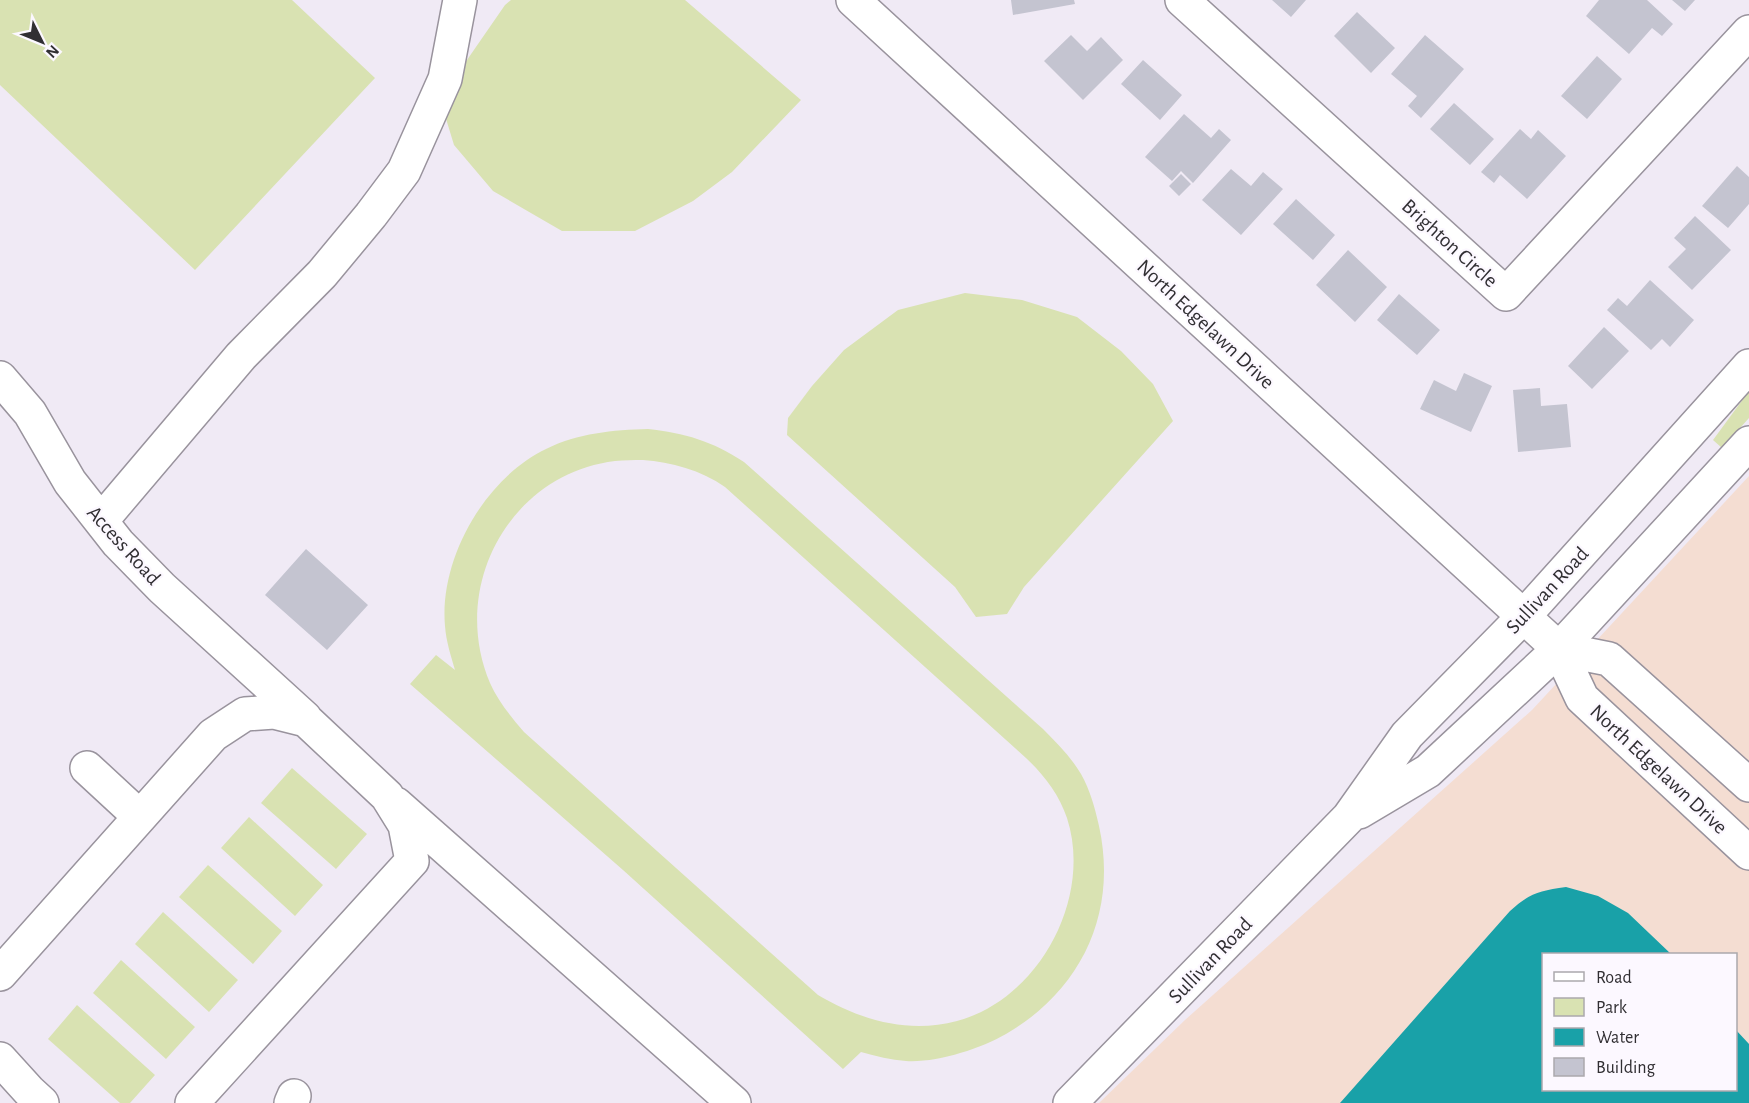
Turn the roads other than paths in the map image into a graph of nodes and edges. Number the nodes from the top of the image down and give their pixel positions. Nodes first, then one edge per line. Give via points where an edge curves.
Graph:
1 (460, 0) edge
2 (853, 0) edge
3 (1182, 0) edge
4 (1749, 32) edge
5 (1749, 366) edge
6 (0, 378) edge
7 (1749, 443) edge
8 (101, 521) junction
9 (1524, 616) junction
10 (1559, 648) junction
11 (306, 720) junction
12 (87, 768) dead end
13 (1749, 785) edge
14 (387, 796) junction
15 (140, 817) junction
16 (1350, 817) junction
17 (1749, 853) edge
18 (0, 974) edge
19 (0, 1059) edge
20 (42, 1103) edge
21 (192, 1103) edge
22 (734, 1103) edge
23 (1070, 1103) edge

1 - 8 street via 446,79 404,171 322,274 241,356
2 - 9 street, North Edgelawn Drive
3 - 4 street, Brighton Circle via 1506,294
5 - 9 street, Sullivan Road
6 - 8 street, Access Road via 30,413 69,482
7 - 10 street, Sullivan Road
8 - 11 street, Access Road via 162,588
9 - 10 street, North Edgelawn Drive
9 - 16 street, Sullivan Road via 1407,735
10 - 13 street via 1609,659
10 - 16 street, Sullivan Road via 1428,771
10 - 17 street, North Edgelawn Drive via 1582,698
11 - 14 street, Access Road
11 - 15 street via 274,712 245,714 213,735
12 - 15 street
14 - 21 street via 405,825 412,861
14 - 22 street
15 - 18 street
16 - 23 street, Sullivan Road
19 - 20 street

